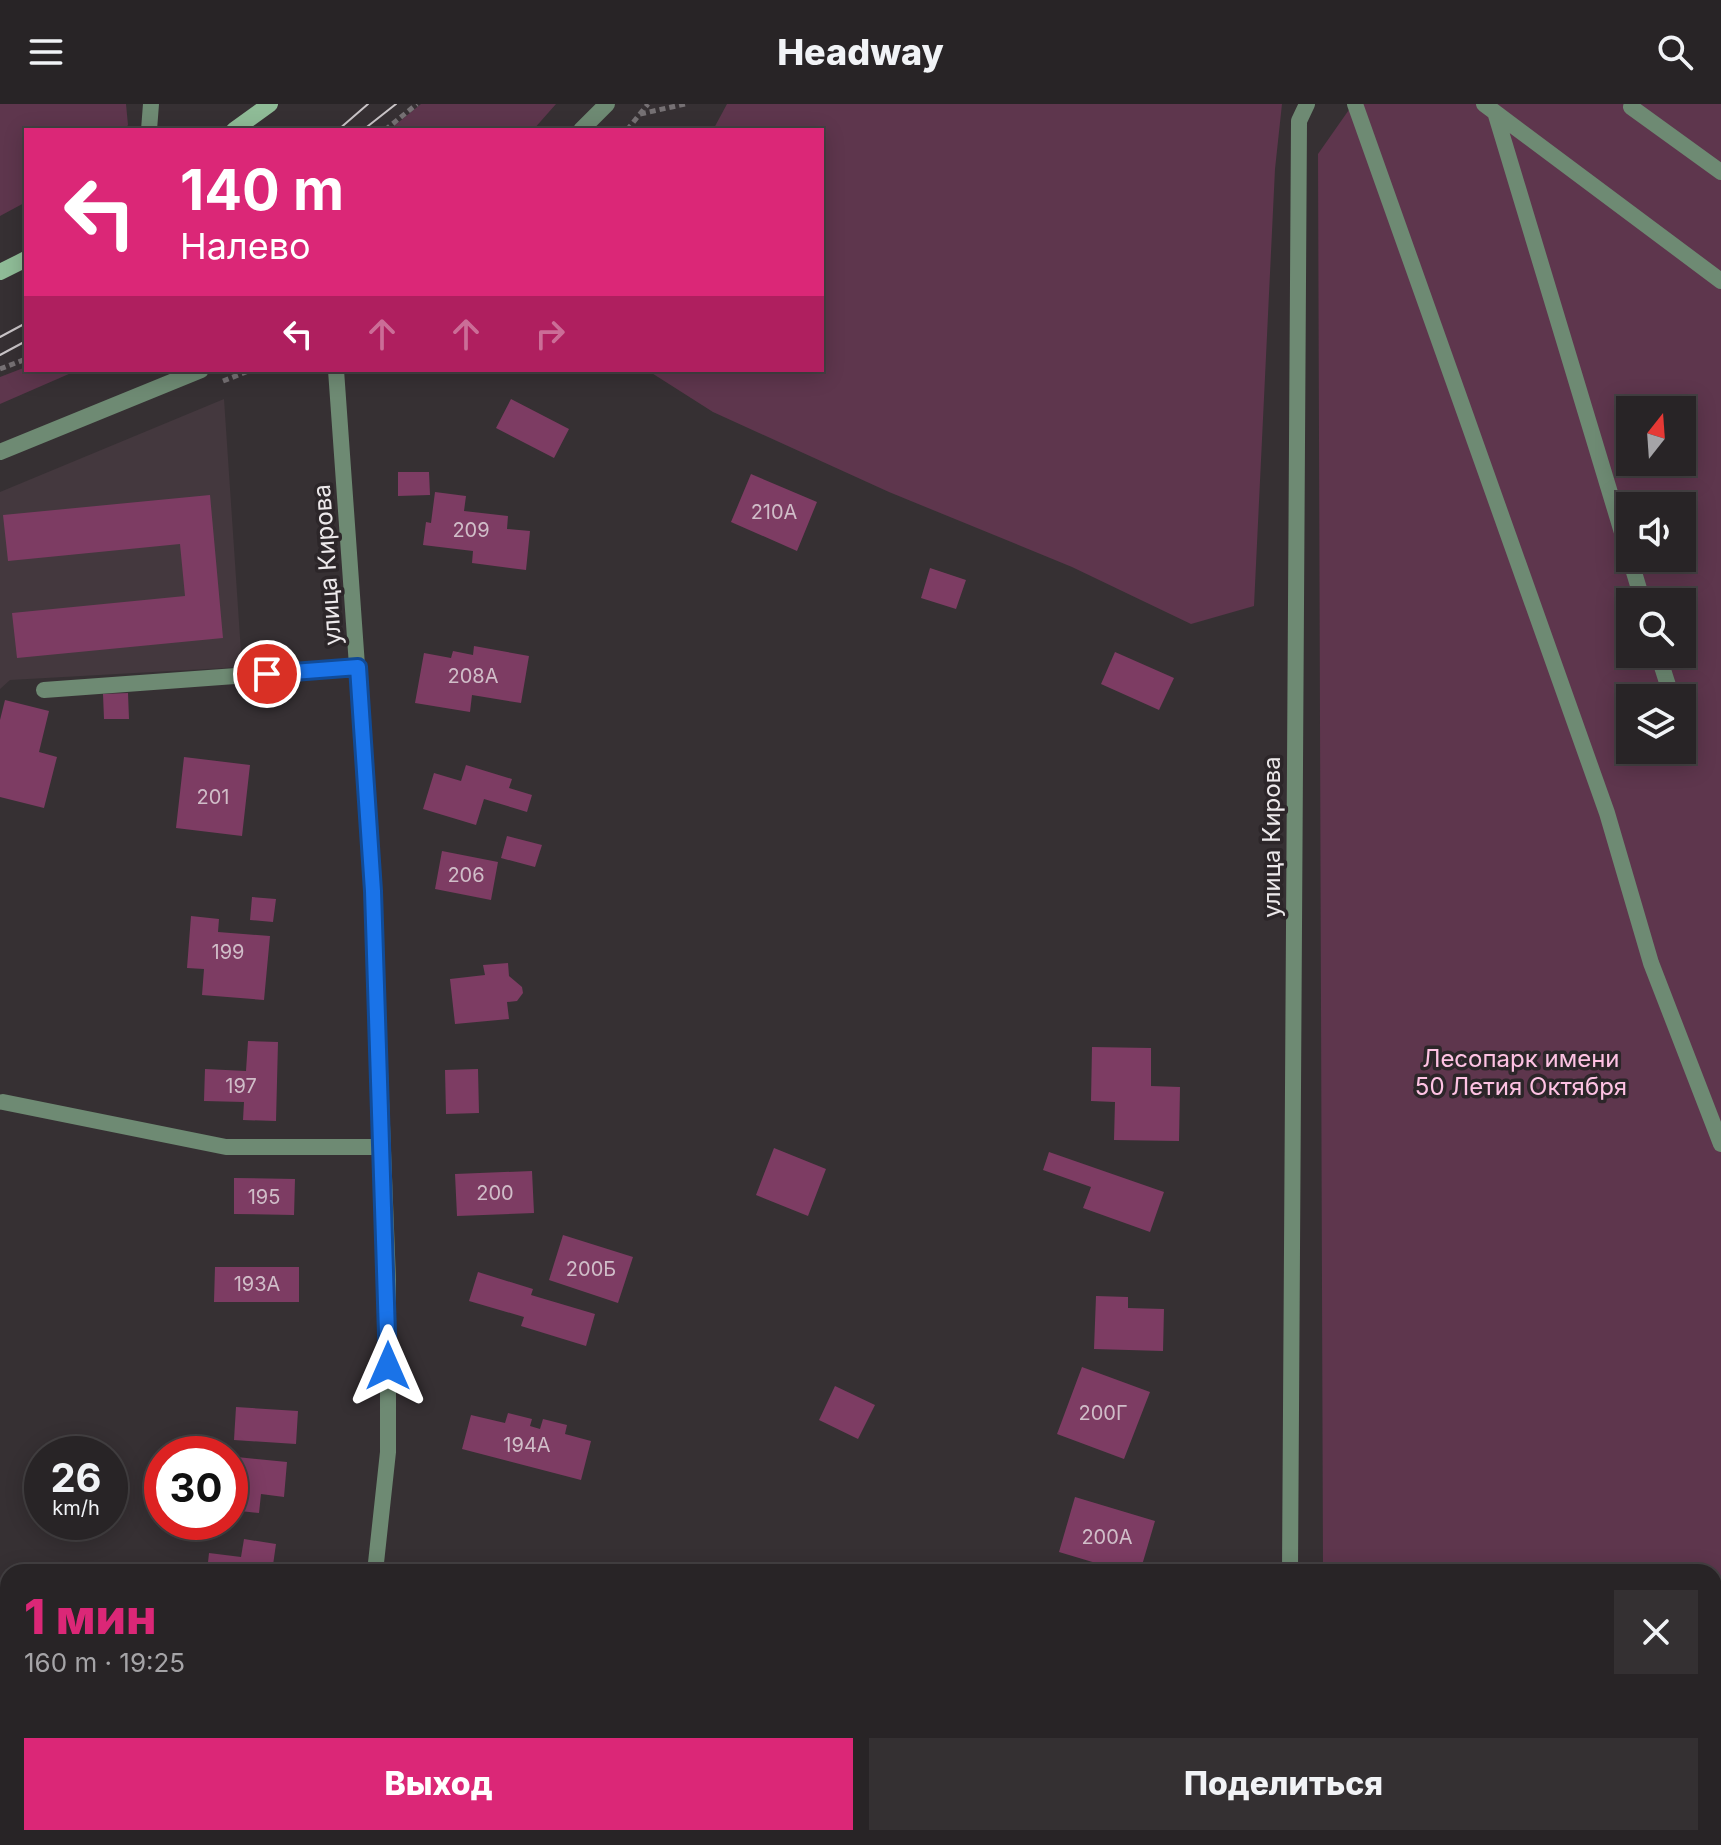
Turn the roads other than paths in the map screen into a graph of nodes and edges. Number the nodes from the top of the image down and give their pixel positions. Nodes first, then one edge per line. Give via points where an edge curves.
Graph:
1 (151, 104) edge
2 (270, 104) edge
3 (607, 104) edge
4 (1307, 104) edge
5 (1355, 104) edge
6 (1630, 105) edge
7 (1490, 108) edge
8 (149, 128) edge
9 (237, 128) edge
10 (583, 128) edge
11 (1721, 172) edge
12 (24, 260) edge
13 (0, 272) edge
14 (1721, 281) edge
15 (196, 372) edge
16 (336, 372) edge
17 (0, 452) edge
18 (1639, 588) edge
19 (358, 667) junction
20 (44, 690) dead end
21 (3, 1102) dead end
22 (1721, 1144) edge
23 (383, 1147) junction
24 (376, 1564) edge
25 (1290, 1564) edge

1 - 8 street
2 - 9 main road
3 - 10 street
4 - 25 street, улица Кирова via 1299,121
5 - 22 street via 1607,813 1651,963
6 - 11 street
7 - 14 street
7 - 18 street
12 - 13 main road
15 - 17 street
16 - 19 street, улица Кирова
19 - 20 street
19 - 23 street, улица Кирова
21 - 23 street via 226,1147
23 - 24 street, улица Кирова via 388,1452

